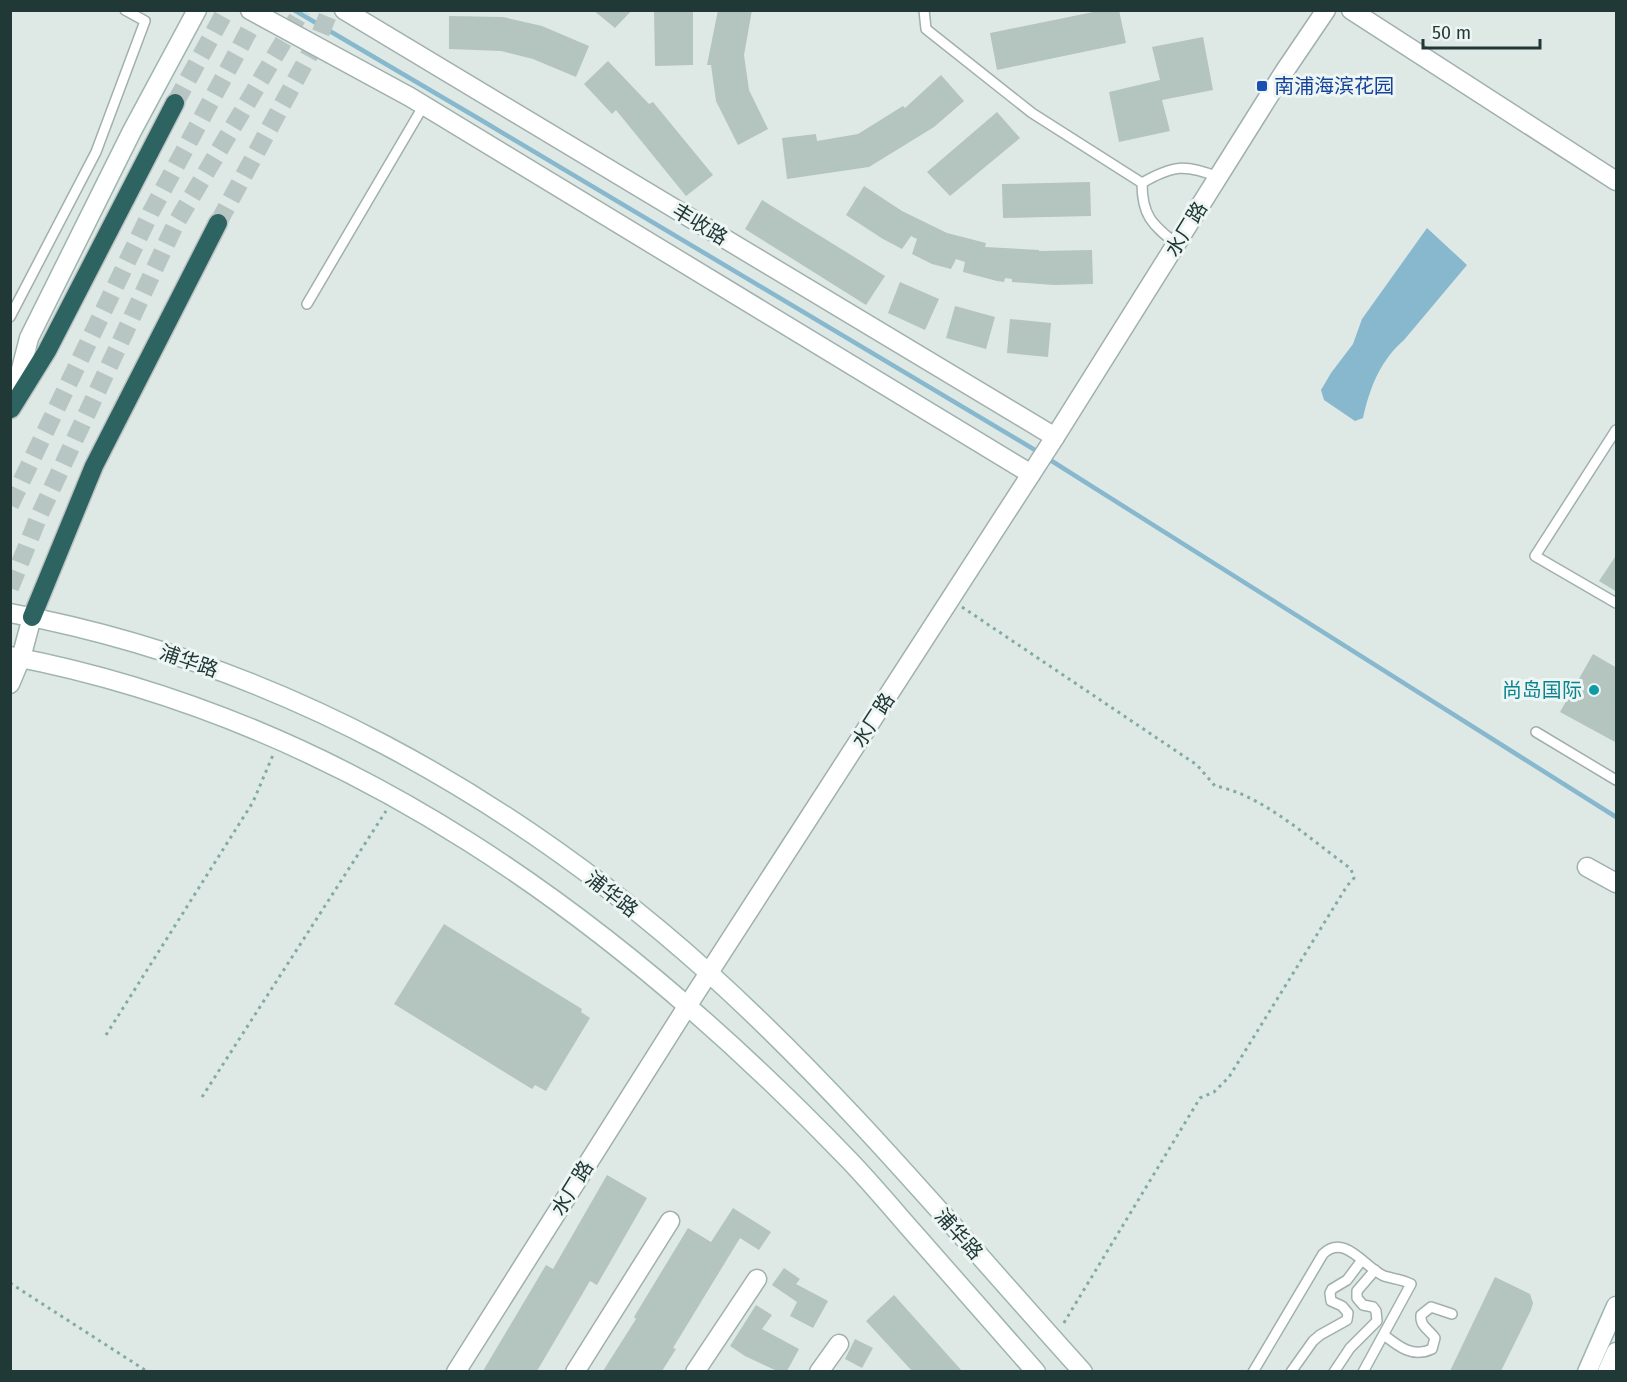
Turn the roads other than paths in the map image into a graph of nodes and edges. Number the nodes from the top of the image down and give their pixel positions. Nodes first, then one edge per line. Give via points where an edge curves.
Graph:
1 (125, 10) edge
2 (196, 10) edge
3 (250, 10) edge
4 (344, 10) edge
5 (924, 10) edge
6 (1326, 10) edge
7 (1352, 10) edge
8 (175, 103) tunnel mouth
9 (424, 105) junction
10 (1218, 177) junction
11 (1617, 181) edge
12 (1142, 183) junction
13 (218, 224) tunnel mouth
14 (1176, 244) junction
15 (307, 304) dead end
16 (10, 317) edge
17 (11, 410) edge
18 (1617, 430) edge
19 (1052, 443) junction
20 (1034, 471) junction
21 (1617, 603) edge
22 (10, 613) edge
23 (32, 617) junction
24 (16, 657) edge
25 (10, 684) edge
26 (1536, 732) dead end
27 (1617, 780) edge
28 (1587, 867) dead end
29 (1617, 883) edge
30 (709, 973) junction
31 (688, 1005) junction
32 (670, 1221) dead end
33 (1362, 1260) junction
34 (1375, 1270) junction
35 (757, 1279) dead end
36 (1617, 1306) edge
37 (1452, 1314) dead end
38 (1384, 1335) junction
39 (838, 1344) dead end
40 (1617, 1352) edge
41 (456, 1371) edge
42 (575, 1371) edge
43 (695, 1371) edge
44 (819, 1371) edge
45 (1036, 1371) edge
46 (1083, 1371) edge
47 (1253, 1371) edge
48 (1291, 1371) edge
49 (1334, 1371) edge
50 (1363, 1371) edge
51 (1587, 1371) edge
52 (1607, 1371) edge

1 - 16 lane via 145,21 133,54 96,152
2 - 17 street via 29,338
3 - 9 street
4 - 19 street, 丰收路
5 - 12 lane via 926,29 1032,113
6 - 10 street, 水厂路
7 - 11 street
8 - 17 highway via 46,351
9 - 15 lane
9 - 20 street
10 - 12 lane via 1194,168 1181,168 1161,172
10 - 14 street, 水厂路
12 - 14 lane via 1142,202 1148,217
13 - 23 highway via 94,466
14 - 19 street, 水厂路
18 - 21 lane via 1535,556
19 - 20 street, 水厂路
20 - 30 street, 水厂路
22 - 23 street, 浦华路
23 - 24 street
23 - 30 street, 浦华路 via 168,653 271,691 446,777 531,832
24 - 25 street
24 - 31 street, 浦华路 via 109,678 202,708 332,764 471,843 563,905
26 - 27 lane
28 - 29 street
30 - 31 street, 水厂路
30 - 46 street, 浦华路 via 797,1057
31 - 41 street, 水厂路
31 - 45 street, 浦华路 via 851,1162
32 - 42 street
33 - 34 lane
33 - 47 lane via 1341,1246 1331,1247 1323,1254
33 - 48 lane via 1347,1280 1330,1293 1331,1301 1348,1313 1347,1320 1313,1341
34 - 38 lane via 1412,1284
34 - 49 lane via 1357,1298 1362,1305 1373,1307 1377,1321
35 - 43 street
36 - 51 street
37 - 38 lane via 1431,1307 1421,1315 1423,1326 1435,1338 1432,1349 1424,1353 1407,1350
38 - 50 lane
39 - 44 street
40 - 52 street

